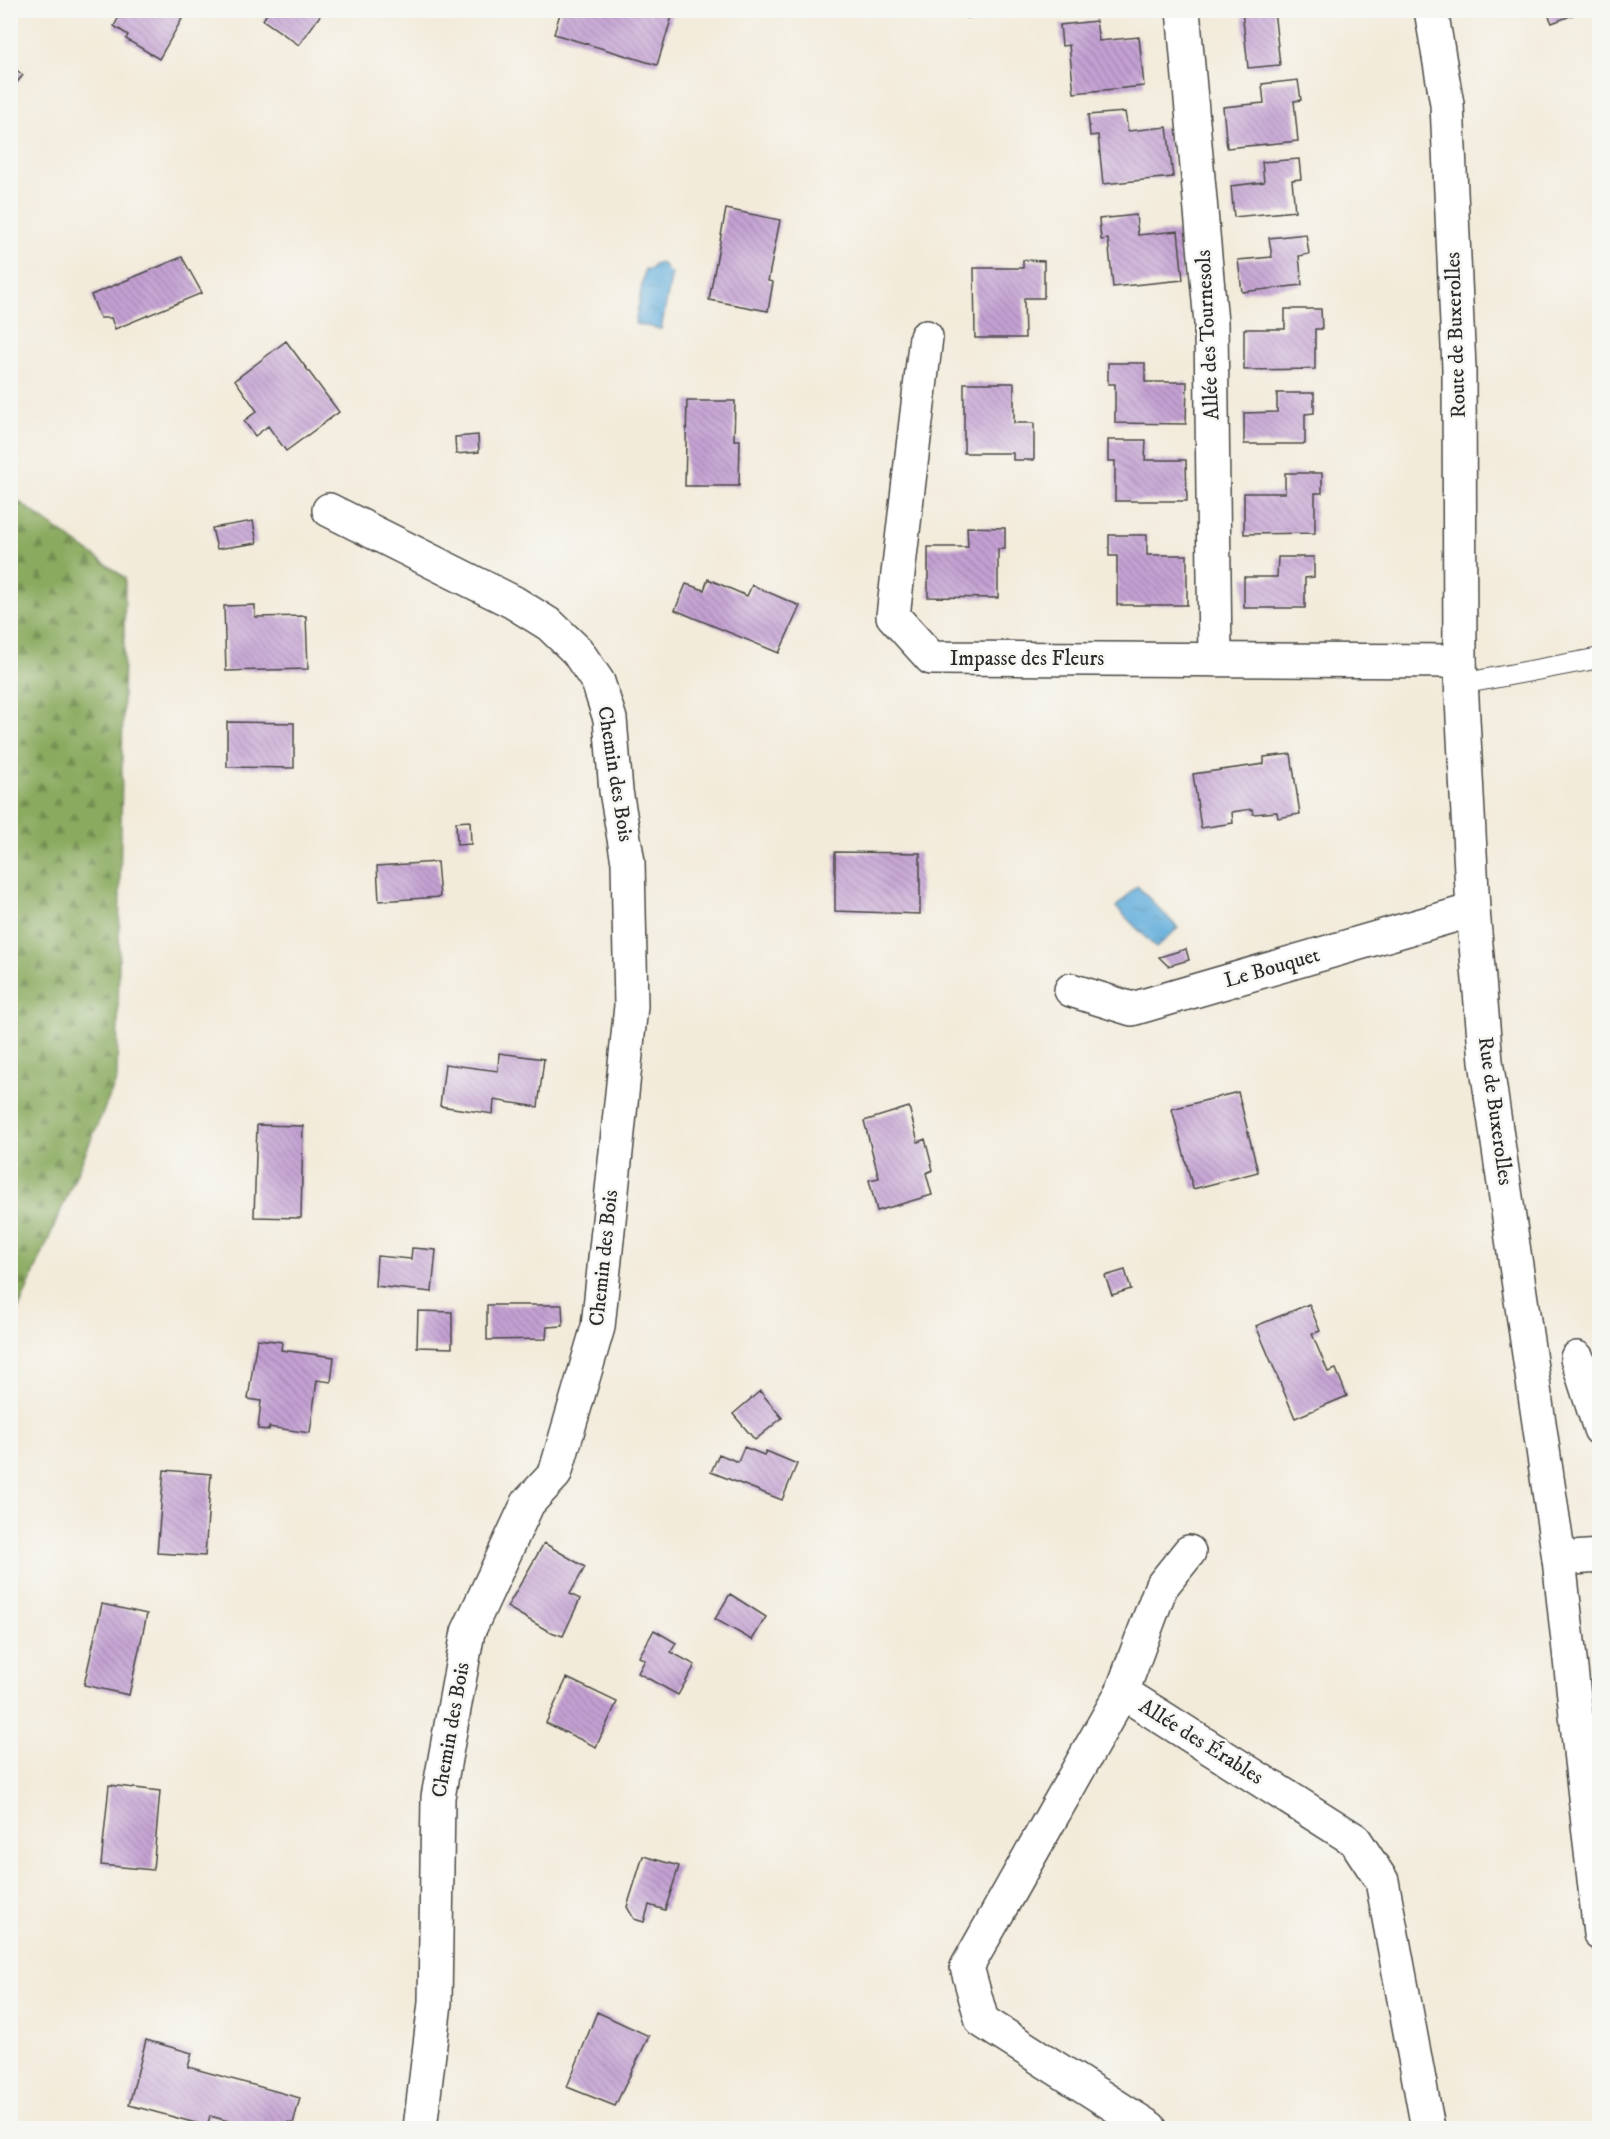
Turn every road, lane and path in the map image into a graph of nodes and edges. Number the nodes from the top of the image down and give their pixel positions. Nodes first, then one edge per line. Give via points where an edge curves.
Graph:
1 (1184, 10) edge
2 (1431, 10) edge
3 (926, 337) dead end
4 (329, 510) dead end
5 (1599, 658) edge
6 (1215, 660) junction
7 (1461, 672) junction
8 (1473, 910) junction
9 (1071, 990) dead end
10 (1577, 1358) dead end
11 (1599, 1429) edge
12 (1189, 1552) dead end
13 (1599, 1556) edge
14 (1559, 1559) junction
15 (1122, 1692) junction
16 (1599, 1766) edge
17 (1599, 1934) edge
18 (420, 2128) edge
19 (1150, 2128) edge
20 (1428, 2128) edge

1 - 6 street, Allée des Tournesols via 1211,323
2 - 7 street, Route de Buxerolles via 1447,104 1459,368
3 - 6 street, Impasse des Fleurs via 892,616 931,658
4 - 18 street, Chemin des Bois via 513,602 550,625 577,651 598,682 610,719 616,791 628,862 630,1006 598,1327 555,1474 528,1503 468,1632 438,1797 435,2003
5 - 7 lane
6 - 7 street, Impasse des Fleurs
7 - 8 street, Rue de Buxerolles
8 - 9 street, Le Bouquet via 1132,1009
8 - 14 street, Rue de Buxerolles via 1486,1061
10 - 11 street
12 - 15 street via 1161,1587
13 - 14 street
14 - 16 street, Rue de Buxerolles
14 - 17 street, Rue de Buxerolles
15 - 19 street, Allée des Érables via 967,1966 982,2021
15 - 20 street, Allée des Érables via 1355,1840 1382,1881

